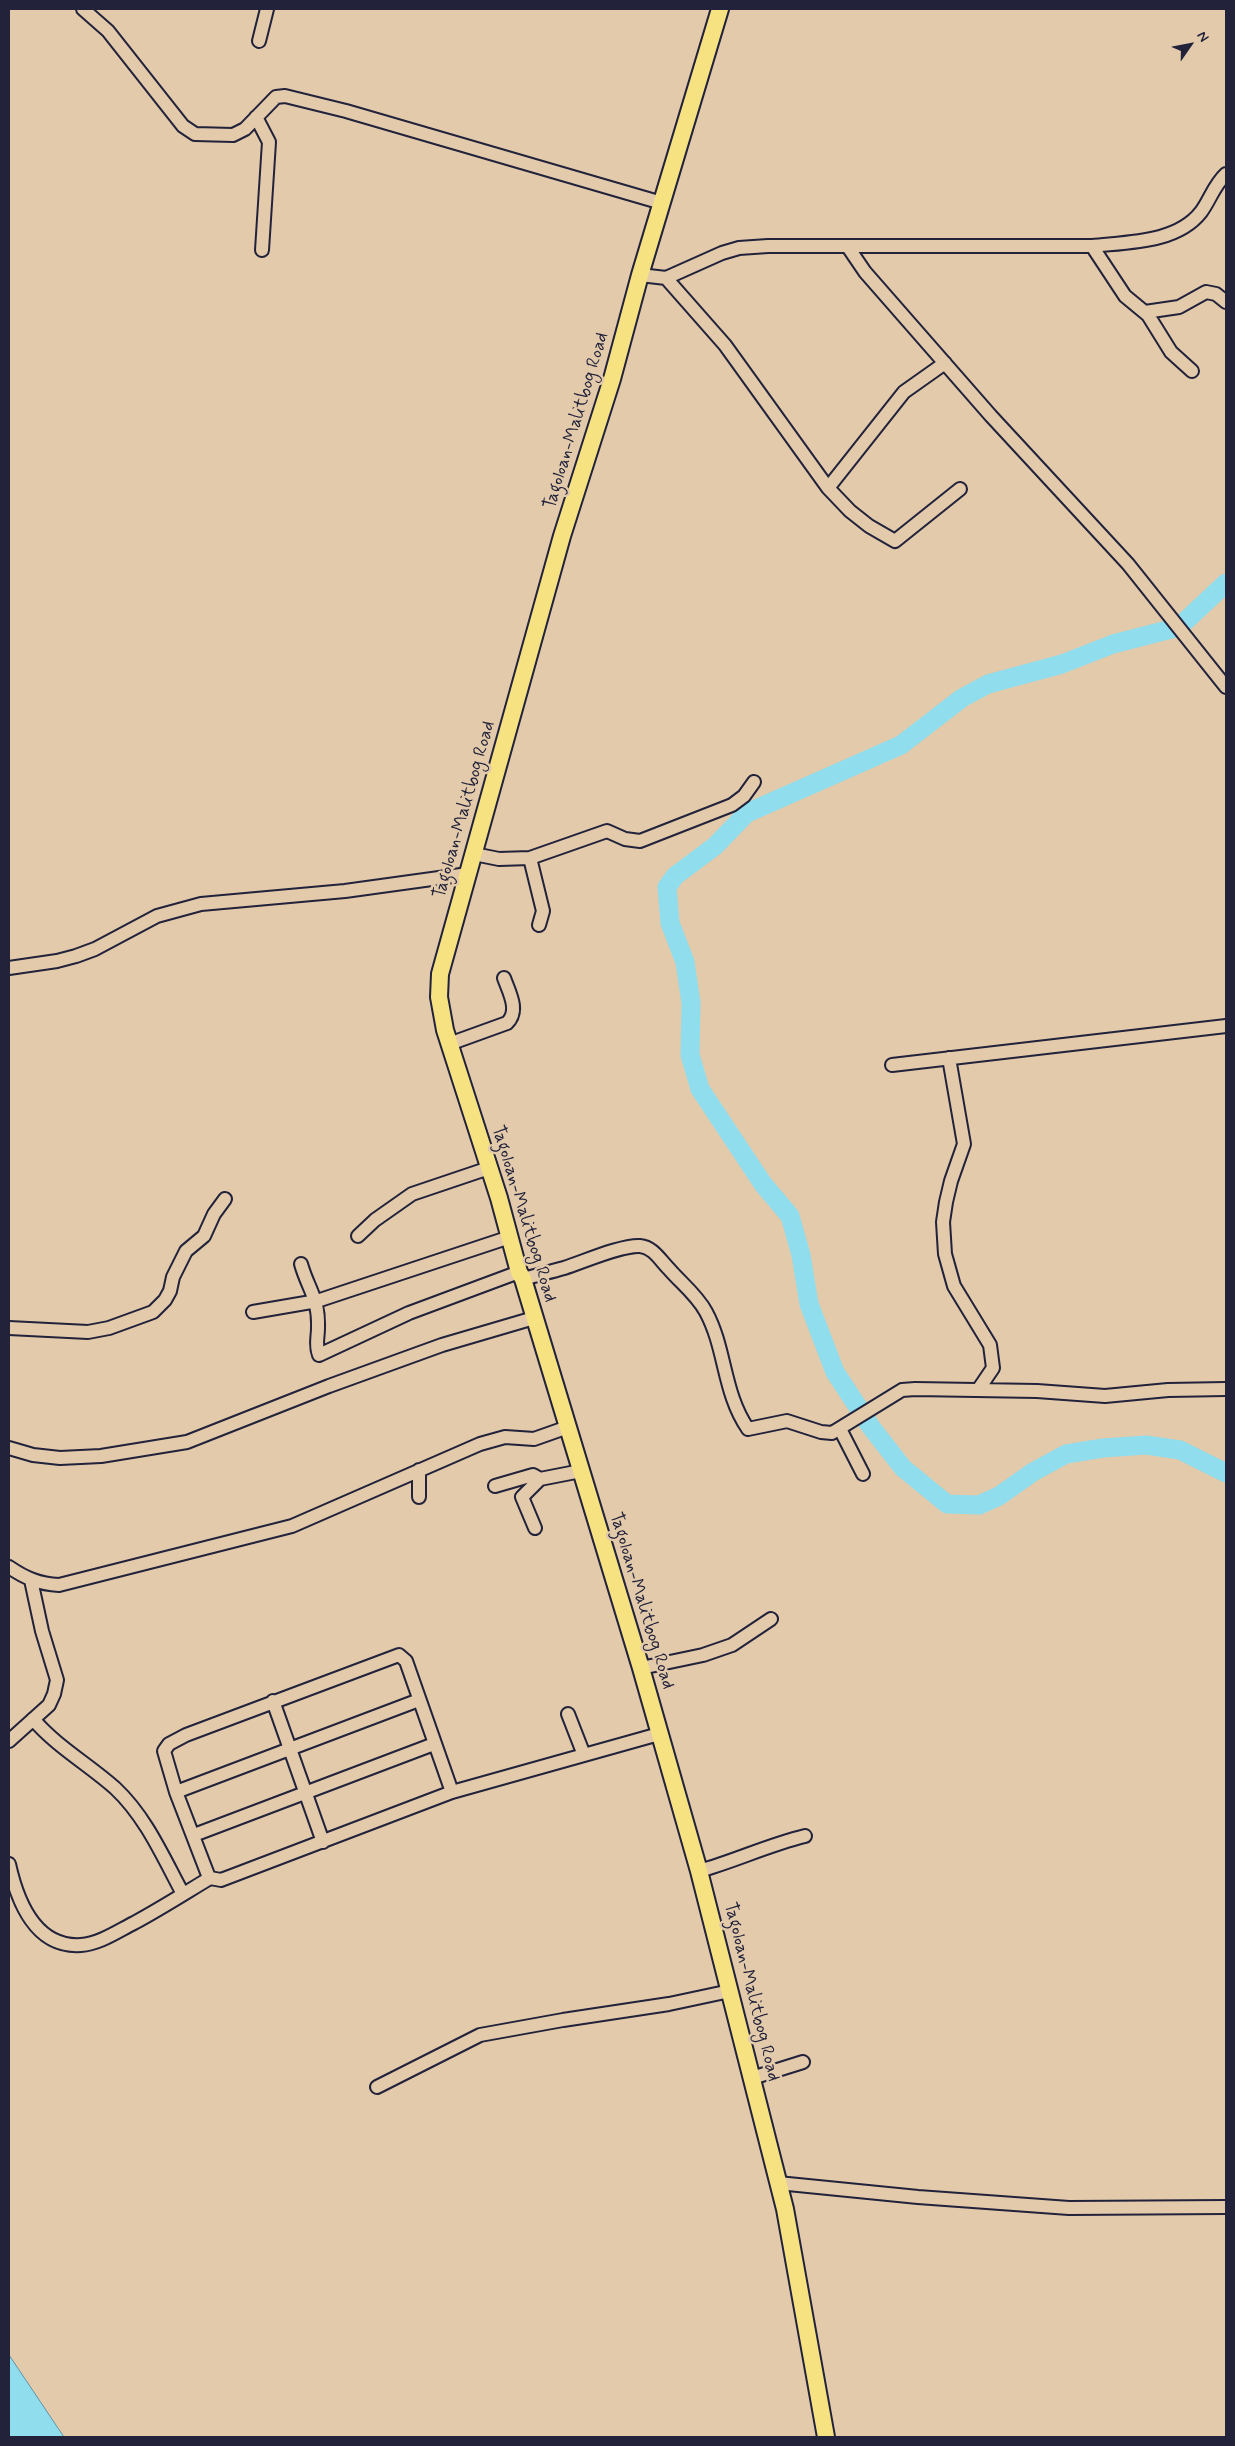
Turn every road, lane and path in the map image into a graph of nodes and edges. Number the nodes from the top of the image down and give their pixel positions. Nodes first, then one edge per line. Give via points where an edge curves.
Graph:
1 (84, 9) edge
2 (103, 9) edge
3 (267, 9) edge
4 (720, 9) edge
5 (95, 20) junction
6 (260, 41) dead end
7 (256, 117) junction
8 (1226, 174) edge
9 (662, 203) junction
10 (1092, 246) junction
11 (848, 247) junction
12 (262, 250) dead end
13 (640, 275) junction
14 (666, 278) junction
15 (1226, 302) edge
16 (1144, 312) junction
17 (945, 363) junction
18 (1192, 371) dead end
19 (828, 488) junction
20 (960, 489) dead end
21 (1226, 687) edge
22 (754, 782) dead end
23 (474, 854) junction
24 (530, 858) junction
25 (468, 874) junction
26 (539, 925) dead end
27 (9, 968) edge
28 (504, 978) dead end
29 (1226, 1026) edge
30 (449, 1044) junction
31 (949, 1058) junction
32 (892, 1065) dead end
33 (489, 1168) junction
34 (225, 1199) dead end
35 (358, 1236) dead end
36 (510, 1236) junction
37 (301, 1264) dead end
38 (521, 1276) junction
39 (317, 1301) junction
40 (253, 1312) dead end
41 (534, 1318) junction
42 (9, 1328) edge
43 (1226, 1389) edge
44 (978, 1390) junction
45 (568, 1427) junction
46 (840, 1429) junction
47 (9, 1448) edge
48 (419, 1470) junction
49 (581, 1471) junction
50 (863, 1474) dead end
51 (540, 1479) junction
52 (495, 1486) dead end
53 (419, 1497) dead end
54 (535, 1528) dead end
55 (9, 1566) edge
56 (31, 1580) junction
57 (771, 1619) dead end
58 (642, 1668) junction
59 (419, 1700) junction
60 (273, 1701) junction
61 (568, 1714) dead end
62 (33, 1719) junction
63 (658, 1734) junction
64 (9, 1742) edge
65 (434, 1744) junction
66 (288, 1749) junction
67 (584, 1755) junction
68 (176, 1792) junction
69 (452, 1792) junction
70 (305, 1793) junction
71 (194, 1835) junction
72 (805, 1836) dead end
73 (324, 1842) junction
74 (9, 1864) edge
75 (699, 1871) junction
76 (210, 1878) junction
77 (182, 1894) junction
78 (730, 1991) junction
79 (803, 2062) dead end
80 (752, 2078) junction
81 (377, 2087) dead end
82 (778, 2183) junction
83 (1226, 2207) edge
84 (826, 2437) edge

1 - 5 street
2 - 5 street
3 - 6 street
4 - 9 main road, Tagoloan-Malitbog Road
5 - 7 street via 108,31 183,126 195,134 233,135
7 - 9 street via 276,97 285,96 346,110
7 - 12 street via 269,142
8 - 10 street via 1218,181 1202,211 1178,232
9 - 13 main road, Tagoloan-Malitbog Road
10 - 11 street
10 - 16 street via 1125,296
11 - 14 street via 740,248
11 - 17 street via 865,272
13 - 14 street
13 - 23 main road, Tagoloan-Malitbog Road via 612,379 562,536
14 - 19 street via 725,345
15 - 16 street via 1216,294 1206,292 1179,306
16 - 18 street via 1171,352
17 - 19 street via 904,392
17 - 21 street via 1128,564
19 - 20 street via 855,516 895,541
22 - 24 street via 732,805 666,832 635,841 607,831
23 - 24 street via 499,859
23 - 25 main road, Tagoloan-Malitbog Road
24 - 26 street via 542,911
25 - 27 street via 345,891 201,904 157,916 76,956
25 - 30 main road, Tagoloan-Malitbog Road via 440,974 441,1015
28 - 30 street via 513,1009 511,1019
29 - 31 street
30 - 33 main road, Tagoloan-Malitbog Road
31 - 32 street
31 - 44 street via 964,1144 951,1180 943,1240 954,1286 987,1339 993,1358 993,1368
33 - 35 street via 412,1194
33 - 36 main road, Tagoloan-Malitbog Road
34 - 42 street via 204,1236 186,1251 173,1277 170,1292 153,1312 88,1332
36 - 38 main road, Tagoloan-Malitbog Road
36 - 39 street
37 - 39 street
38 - 39 street via 409,1313 320,1355 316,1342
38 - 41 main road, Tagoloan-Malitbog Road
38 - 46 street via 616,1251 647,1247 706,1312 733,1402 748,1429 787,1421 826,1433
39 - 40 street
41 - 45 main road, Tagoloan-Malitbog Road
41 - 47 street via 329,1386 187,1442 92,1457 60,1458
43 - 44 street via 1105,1396
44 - 46 street via 902,1390
45 - 48 street via 534,1439 504,1437
45 - 49 main road, Tagoloan-Malitbog Road
46 - 50 street
48 - 53 street
48 - 56 street via 292,1526 60,1585
49 - 51 street
49 - 58 main road, Tagoloan-Malitbog Road
51 - 52 street via 528,1476
51 - 54 street via 522,1497
55 - 56 street
56 - 62 street via 57,1680 49,1704
57 - 58 street via 732,1645 703,1655
58 - 63 main road, Tagoloan-Malitbog Road
59 - 60 street via 406,1661 399,1655
59 - 65 street
59 - 66 street
60 - 66 street
60 - 68 street via 186,1734 169,1744 163,1753
61 - 67 street
62 - 64 street
62 - 77 street via 62,1748 125,1798 152,1836
63 - 67 street
63 - 75 main road, Tagoloan-Malitbog Road
65 - 69 street
65 - 70 street
66 - 68 street
66 - 70 street
67 - 69 street
68 - 71 street
69 - 73 street
70 - 71 street
70 - 73 street
71 - 76 street
72 - 75 street via 772,1844
73 - 76 street via 221,1880
74 - 77 street via 14,1888 28,1916 51,1940 66,1944 82,1945 108,1936
75 - 78 main road, Tagoloan-Malitbog Road
76 - 77 street
78 - 80 main road, Tagoloan-Malitbog Road
78 - 81 street via 480,2035
79 - 80 street
80 - 82 main road, Tagoloan-Malitbog Road
82 - 83 street via 1069,2208
82 - 84 main road, Tagoloan-Malitbog Road

